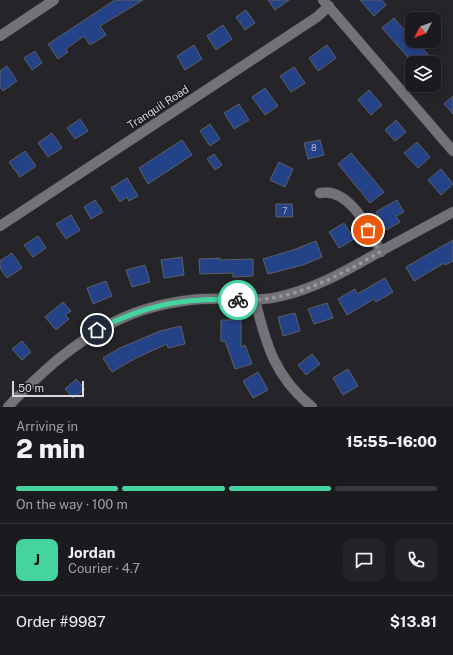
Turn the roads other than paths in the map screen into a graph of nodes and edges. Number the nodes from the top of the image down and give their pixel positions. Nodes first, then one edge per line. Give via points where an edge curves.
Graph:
1 (54, 0) edge
2 (326, 3) edge
3 (0, 36) edge
4 (453, 151) edge
5 (320, 193) dead end
6 (453, 212) edge
7 (0, 226) edge
8 (380, 252) junction
9 (255, 300) junction
10 (8, 407) edge
11 (312, 407) edge

1 - 3 street
2 - 4 street
2 - 7 street, Tranquil Road via 317,17
5 - 8 street via 343,196 362,220
6 - 8 street
8 - 9 street via 326,282 280,296
9 - 10 street via 180,301 157,305 118,319 76,345 29,385
9 - 11 street via 265,340 276,366 290,386

